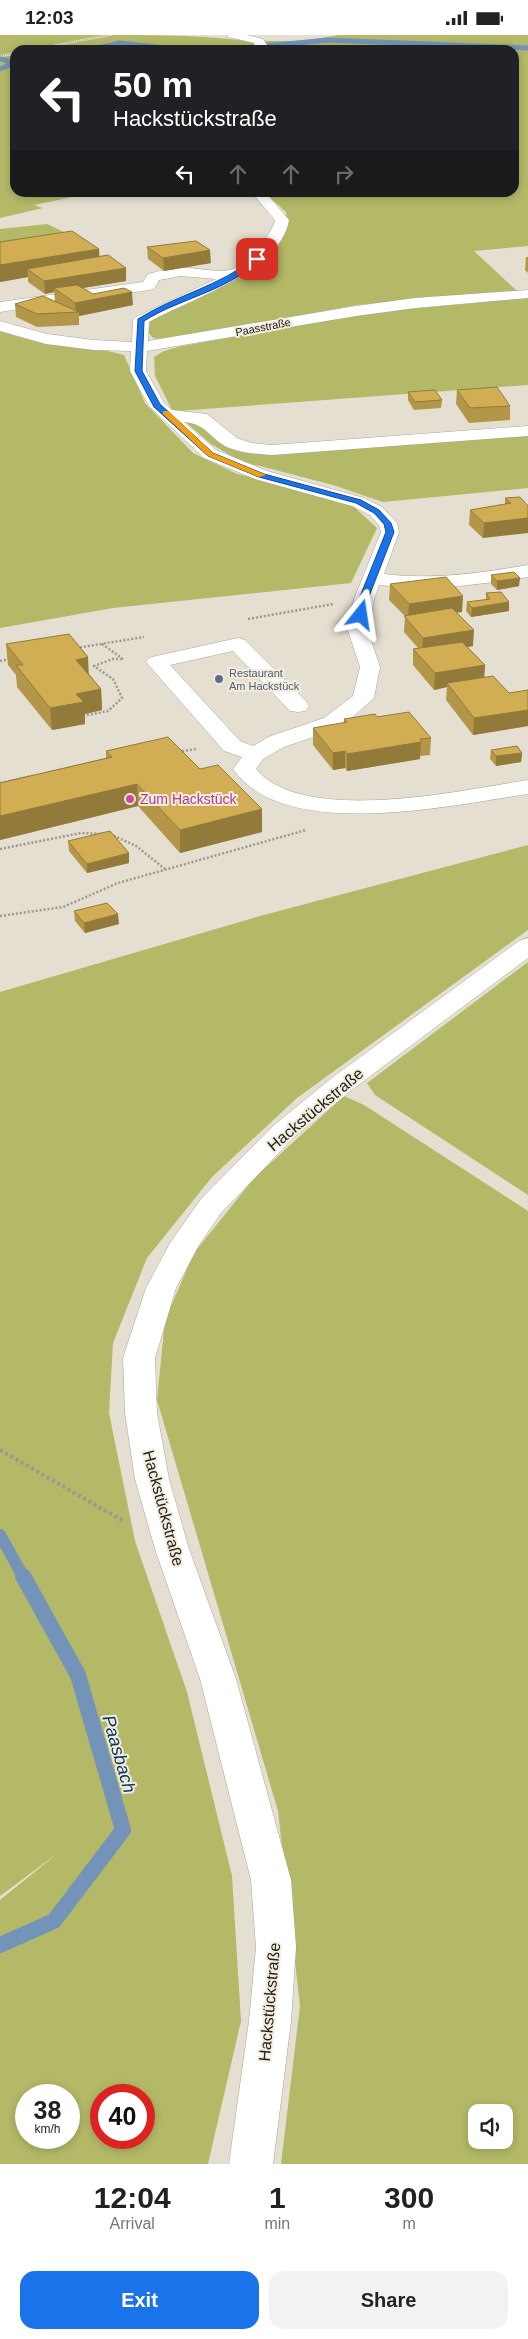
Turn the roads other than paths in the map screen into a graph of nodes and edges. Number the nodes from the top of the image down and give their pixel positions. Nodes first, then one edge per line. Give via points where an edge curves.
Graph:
1 (232, 35) edge
2 (259, 45) edge
3 (263, 197) edge
4 (235, 275) junction
5 (528, 294) edge
6 (0, 307) edge
7 (0, 326) edge
8 (139, 347) junction
9 (167, 415) junction
10 (528, 431) edge
11 (528, 571) edge
12 (373, 578) junction
13 (298, 706) dead end
14 (255, 754) junction
15 (528, 787) edge
16 (528, 946) edge
17 (251, 2164) edge

1 - 2 street via 259,41
3 - 4 street via 282,219 281,228 257,259
4 - 6 street via 181,272 153,277 149,285
4 - 8 street via 160,308 141,320
5 - 8 street, Paasstraße via 356,311
7 - 8 street, Paasstraße via 46,339
8 - 9 street via 138,371 157,405
9 - 10 street via 201,418 231,442 250,448 272,449
9 - 12 street via 210,454 261,475 358,502 376,511 388,523 390,532
11 - 12 street via 474,580 412,583
12 - 14 street via 364,599 358,631 370,667 364,698 332,723 276,742
13 - 14 street via 238,644 156,662 232,746
14 - 15 street via 244,769 259,785 299,800 338,806 399,806
16 - 17 street, Hackstückstraße via 343,1083 283,1132 211,1206 185,1243 161,1288 139,1358 141,1413 152,1479 172,1549 218,1679 271,1880 276,1947 270,2021

